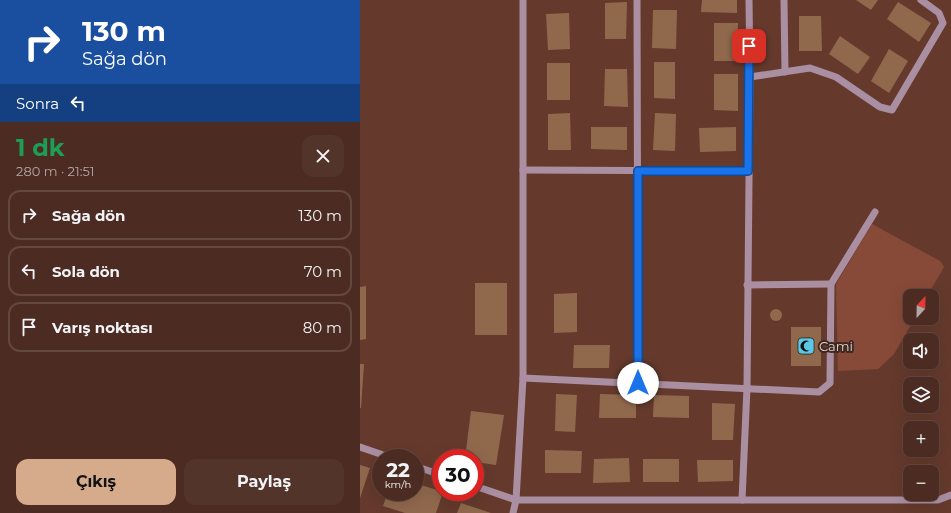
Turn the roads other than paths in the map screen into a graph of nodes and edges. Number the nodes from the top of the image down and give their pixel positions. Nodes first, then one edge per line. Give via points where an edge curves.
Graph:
1 (522, 0) edge
2 (637, 0) edge
3 (749, 0) edge
4 (784, 0) edge
5 (921, 0) edge
6 (785, 72) junction
7 (750, 77) junction
8 (523, 170) junction
9 (638, 171) junction
10 (748, 171) junction
11 (875, 212) dead end
12 (830, 284) junction
13 (748, 285) junction
14 (523, 378) junction
15 (638, 383) junction
16 (747, 388) junction
17 (360, 447) edge
18 (372, 451) edge
19 (484, 489) edge
20 (951, 495) edge
21 (516, 500) junction
22 (742, 500) junction
23 (513, 513) edge

1 - 8 street
2 - 9 street
3 - 7 street
4 - 6 street
5 - 6 street via 939,13 943,23 892,110 880,108 836,77 810,68
6 - 7 street
7 - 10 street
8 - 9 street
8 - 14 street
9 - 10 street
9 - 15 street
10 - 13 street
11 - 12 street
12 - 13 street
12 - 16 street via 830,383 819,392
13 - 16 street
14 - 15 street
14 - 21 street
15 - 16 street
16 - 22 street
17 - 18 street
19 - 21 street
20 - 22 street via 938,500
21 - 22 street
21 - 23 street

